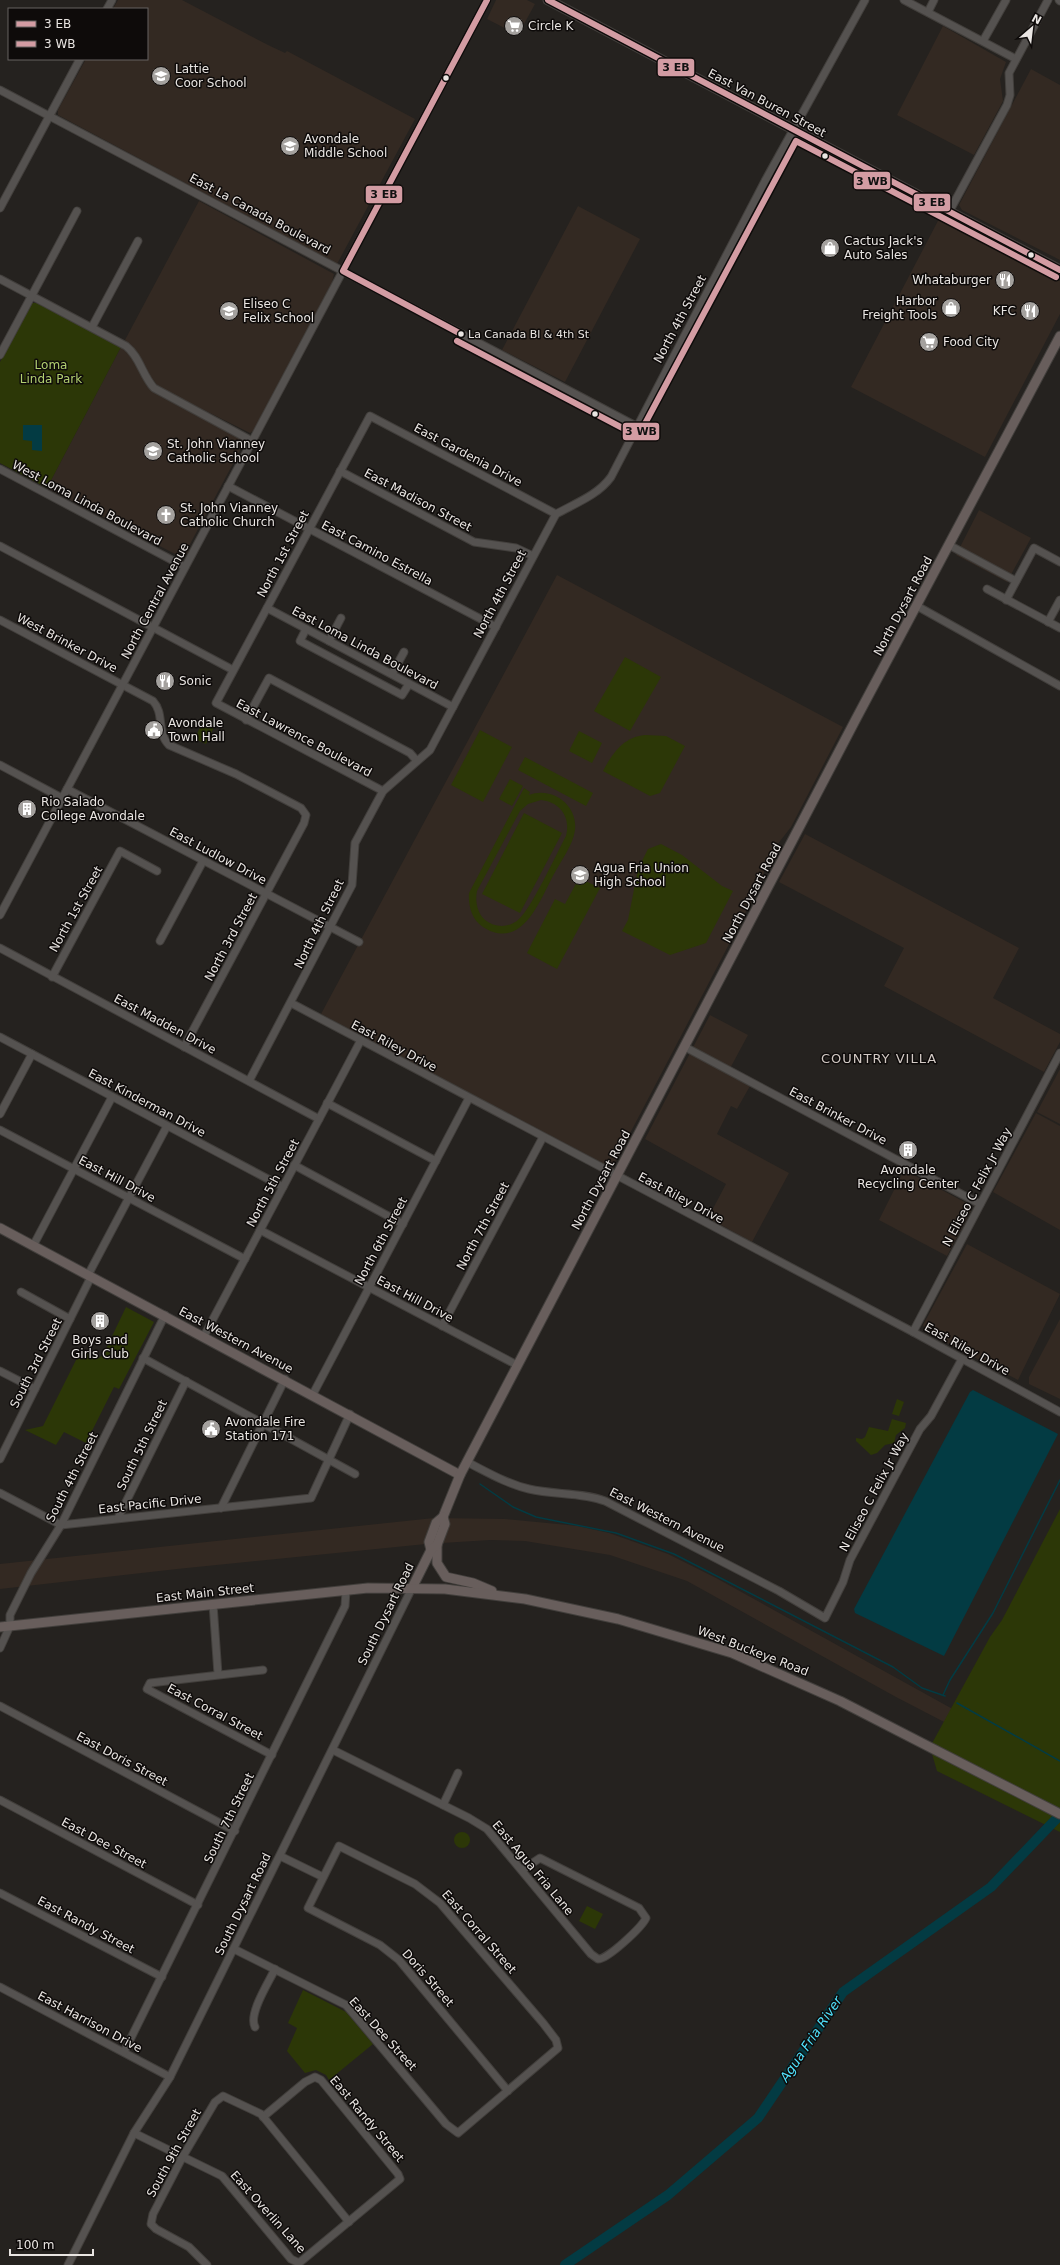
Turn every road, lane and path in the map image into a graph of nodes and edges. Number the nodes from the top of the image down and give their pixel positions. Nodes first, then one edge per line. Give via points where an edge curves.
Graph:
1 (487, 0) edge
2 (548, 0) edge
3 (864, 0) edge
4 (904, 0) edge
5 (934, 0) edge
6 (1006, 0) edge
7 (1048, 0) edge
8 (928, 12) junction
9 (983, 42) junction
10 (1016, 59) junction
11 (79, 60) edge
12 (0, 90) edge
13 (49, 116) junction
14 (793, 130) junction
15 (0, 208) edge
16 (76, 211) dead end
17 (949, 212) junction
18 (138, 241) dead end
19 (1060, 270) edge
20 (343, 271) junction
21 (0, 279) edge
22 (32, 296) junction
23 (92, 327) junction
24 (1060, 336) edge
25 (0, 355) edge
26 (370, 416) joint
27 (636, 426) junction
28 (252, 441) junction
29 (0, 469) edge
30 (340, 471) junction
31 (228, 486) junction
32 (556, 514) junction
33 (309, 529) junction
34 (949, 545) junction
35 (0, 546) edge
36 (533, 556) junction
37 (1060, 562) edge
38 (185, 567) junction
39 (1016, 581) junction
40 (987, 589) dead end
41 (1006, 600) junction
42 (1060, 600) edge
43 (917, 606) junction
44 (267, 608) junction
45 (341, 618) dead end
46 (0, 620) edge
47 (1048, 622) junction
48 (496, 627) junction
49 (153, 628) junction
50 (1060, 628) edge
51 (306, 629) junction
52 (329, 641) junction
53 (404, 652) dead end
54 (233, 670) junction
55 (392, 674) junction
56 (409, 684) junction
57 (123, 685) junction
58 (1060, 686) edge
59 (216, 703) joint
60 (453, 707) junction
61 (246, 720) junction
62 (417, 761) junction
63 (0, 765) edge
64 (67, 789) junction
65 (383, 791) junction
66 (62, 798) junction
67 (203, 861) junction
68 (157, 871) dead end
69 (267, 894) junction
70 (0, 915) edge
71 (331, 928) junction
72 (160, 941) dead end
73 (359, 942) dead end
74 (0, 948) edge
75 (52, 977) junction
76 (291, 1003) junction
77 (0, 1037) edge
78 (361, 1040) junction
79 (184, 1047) junction
80 (685, 1047) junction
81 (1060, 1053) edge
82 (32, 1054) junction
83 (249, 1081) junction
84 (112, 1097) junction
85 (469, 1098) junction
86 (327, 1103) junction
87 (0, 1114) edge
88 (319, 1119) junction
89 (167, 1126) junction
90 (0, 1130) edge
91 (543, 1137) junction
92 (436, 1161) junction
93 (294, 1166) junction
94 (74, 1169) junction
95 (616, 1176) junction
96 (283, 1187) junction
97 (129, 1198) junction
98 (980, 1204) junction
99 (403, 1224) junction
100 (0, 1228) edge
101 (260, 1230) junction
102 (33, 1246) junction
103 (245, 1259) junction
104 (90, 1276) junction
105 (369, 1287) junction
106 (21, 1292) dead end
107 (164, 1315) junction
108 (70, 1319) junction
109 (442, 1326) junction
110 (913, 1332) junction
111 (204, 1336) junction
112 (143, 1358) junction
113 (962, 1359) junction
114 (517, 1365) junction
115 (0, 1371) edge
116 (285, 1379) junction
117 (186, 1381) junction
118 (35, 1389) junction
119 (313, 1394) junction
120 (1060, 1412) edge
121 (350, 1414) junction
122 (263, 1422) junction
123 (330, 1458) junction
124 (0, 1459) edge
125 (467, 1462) junction
126 (356, 1474) dead end
127 (460, 1475) junction
128 (0, 1493) edge
129 (221, 1508) junction
130 (118, 1518) junction
131 (61, 1525) junction
132 (434, 1548) junction
133 (412, 1588) junction
134 (346, 1591) junction
135 (500, 1594) junction
136 (212, 1604) junction
137 (825, 1618) joint
138 (10, 1626) junction
139 (0, 1627) edge
140 (0, 1648) edge
141 (263, 1670) dead end
142 (218, 1674) junction
143 (0, 1706) edge
144 (333, 1750) junction
145 (272, 1755) junction
146 (458, 1773) dead end
147 (0, 1800) edge
148 (443, 1804) junction
149 (1060, 1814) edge
150 (234, 1831) junction
151 (280, 1856) junction
152 (522, 1870) junction
153 (323, 1877) junction
154 (0, 1893) edge
155 (198, 1905) junction
156 (234, 1949) junction
157 (275, 1969) junction
158 (162, 1978) junction
159 (0, 1987) edge
160 (255, 2027) dead end
161 (124, 2052) junction
162 (170, 2077) junction
163 (508, 2091) junction
164 (263, 2117) junction
165 (134, 2134) junction
166 (182, 2158) junction
167 (349, 2222) junction
168 (68, 2265) edge
169 (207, 2265) edge

1 - 20 street, North Central Avenue
2 - 14 main road, East Van Buren Street
3 - 14 street, North 4th Street
4 - 8 street
5 - 8 street
6 - 9 street
7 - 10 street
8 - 9 street
9 - 10 street
10 - 17 street via 1009,73 1010,94 1007,105
11 - 13 street
12 - 13 street, East La Canada Boulevard
13 - 15 street
13 - 20 street, East La Canada Boulevard
14 - 17 main road, East Van Buren Street
14 - 27 street, North 4th Street
16 - 22 street
17 - 19 main road, East Van Buren Street
18 - 23 street
20 - 27 street, East La Canada Boulevard
20 - 28 street, North Central Avenue
21 - 22 street
22 - 23 street
22 - 25 street
23 - 28 street via 131,350 148,382 154,388
24 - 34 main road, North Dysart Road
26 - 30 street, North 1st Street
26 - 32 street, East Gardenia Drive
27 - 32 street, North 4th Street via 603,487
28 - 31 street, North Central Avenue
29 - 38 street, West Loma Linda Boulevard
30 - 33 street, North 1st Street
30 - 36 street, East Madison Street via 474,542 516,548
31 - 33 street, East Camino Estrella
31 - 38 street, North Central Avenue
32 - 36 street, North 4th Street
33 - 44 street, North 1st Street
33 - 48 street, East Camino Estrella
34 - 39 street
34 - 43 main road, North Dysart Road
35 - 49 street
36 - 48 street, North 4th Street
37 - 39 street via 1034,548
38 - 49 street, North Central Avenue
39 - 41 street
40 - 41 street
41 - 47 street
42 - 47 street
43 - 58 street
43 - 80 main road, North Dysart Road
44 - 51 street, East Loma Linda Boulevard
44 - 54 street, North 1st Street
45 - 52 street
46 - 57 street, West Brinker Drive
47 - 50 street
48 - 60 street, North 4th Street
49 - 54 street
49 - 57 street, North Central Avenue
51 - 52 street, East Loma Linda Boulevard
51 - 56 street via 300,641 402,695
52 - 55 street, East Loma Linda Boulevard
53 - 55 street
54 - 59 street, North 1st Street
55 - 56 street, East Loma Linda Boulevard
56 - 60 street, East Loma Linda Boulevard
57 - 64 street, North Central Avenue
57 - 69 street, North 3rd Street via 156,704 160,713 162,736 168,745 243,778 301,808 306,815
59 - 61 street, East Lawrence Boulevard
60 - 62 street, North 4th Street via 430,750
61 - 62 street via 269,678 410,753
61 - 65 street, East Lawrence Boulevard
62 - 65 street, North 4th Street
63 - 66 street
64 - 66 street, North Central Avenue
64 - 67 street, East Ludlow Drive
65 - 71 street, North 4th Street via 355,843 352,885
66 - 70 street, North Central Avenue
67 - 69 street, East Ludlow Drive
67 - 72 street
68 - 75 street, North 1st Street via 120,852
69 - 71 street, East Ludlow Drive
69 - 79 street, North 3rd Street
71 - 73 street, East Ludlow Drive
71 - 76 street, North 4th Street
74 - 75 street, East Madden Drive
75 - 79 street, East Madden Drive
76 - 78 street, East Riley Drive
76 - 83 street, North 4th Street
77 - 82 street, East Kinderman Drive
78 - 85 street, East Riley Drive
78 - 86 street, North 5th Street
79 - 83 street, East Madden Drive
80 - 95 main road, North Dysart Road
80 - 98 street, East Brinker Drive
81 - 98 street, N Eliseo C Felix Jr Way
82 - 84 street, East Kinderman Drive
82 - 87 street
83 - 88 street, East Madden Drive
84 - 89 street, East Kinderman Drive
84 - 94 street
85 - 91 street, East Riley Drive
85 - 92 street, North 6th Street
86 - 88 street, North 5th Street
86 - 92 street
88 - 93 street, North 5th Street
89 - 96 street, East Kinderman Drive
89 - 97 street
90 - 94 street, East Hill Drive
91 - 95 street, East Riley Drive
91 - 109 street, North 7th Street
92 - 99 street, North 6th Street
93 - 96 street, North 5th Street
93 - 99 street
94 - 97 street, East Hill Drive
94 - 102 street
95 - 110 street, East Riley Drive
95 - 114 main road, North Dysart Road
96 - 101 street, North 5th Street
97 - 103 street, East Hill Drive
97 - 104 street
98 - 110 street, N Eliseo C Felix Jr Way
99 - 105 street, North 6th Street
100 - 102 main road, East Western Avenue
101 - 103 street, North 5th Street
101 - 105 street, East Hill Drive
102 - 104 main road, East Western Avenue
103 - 111 street, North 5th Street
104 - 107 main road, East Western Avenue
104 - 108 street, South 3rd Street
105 - 109 street, East Hill Drive
105 - 119 street, North 6th Street
106 - 108 street
107 - 111 main road, East Western Avenue
107 - 112 street, South 4th Street
108 - 118 street, South 3rd Street
109 - 114 street, East Hill Drive
110 - 113 street, East Riley Drive
111 - 116 main road, East Western Avenue
112 - 117 street
112 - 131 street, South 4th Street
113 - 120 street, East Riley Drive
113 - 137 street, N Eliseo C Felix Jr Way via 931,1416 920,1429 850,1560 843,1582
114 - 125 main road, North Dysart Road
115 - 118 street
116 - 119 main road, East Western Avenue
116 - 122 street
117 - 122 street
117 - 130 street, South 5th Street
118 - 124 street, South 3rd Street
119 - 121 main road, East Western Avenue
121 - 123 street
121 - 127 main road, East Western Avenue
122 - 123 street
122 - 129 street
123 - 126 street
123 - 129 street, East Pacific Drive via 311,1498
125 - 127 main road, South Dysart Road
125 - 137 street, East Western Avenue via 528,1489 588,1496 605,1501 779,1591
127 - 132 main road, South Dysart Road via 443,1516 445,1524
128 - 131 street
129 - 130 street, East Pacific Drive
130 - 131 street, East Pacific Drive
131 - 138 street, South 4th Street via 31,1573 10,1615
132 - 133 main road, South Dysart Road
132 - 135 main road via 437,1563 446,1577 473,1583
133 - 134 main road, East Main Street
133 - 135 main road, West Buckeye Road
133 - 144 street, South Dysart Road
134 - 136 main road, East Main Street
134 - 145 street, South 7th Street via 346,1603
135 - 149 main road, West Buckeye Road via 618,1619 732,1653 815,1689
136 - 138 main road, East Main Street
136 - 142 street
138 - 139 main road, East Main Street
138 - 140 street, South 4th Street
141 - 142 street
142 - 145 street, East Corral Street via 150,1683 147,1689
143 - 150 street, East Doris Street
144 - 148 street, East Agua Fria Lane
144 - 151 street, South Dysart Road
145 - 150 street, South 7th Street
146 - 148 street
147 - 155 street, East Dee Street
148 - 152 street, East Agua Fria Lane via 487,1829
150 - 155 street, South 7th Street
151 - 153 street
151 - 156 street, South Dysart Road
152 - 152 street, East Agua Fria Lane via 598,1959 606,1957 646,1918 639,1908 540,1858
153 - 163 street, Doris Street via 308,1908 380,1945 399,1960
153 - 163 street, East Corral Street via 339,1846 415,1884 440,1903 556,2040 558,2048
154 - 158 street, East Randy Street
155 - 158 street, South 7th Street
156 - 157 street, East Dee Street
156 - 162 street, South Dysart Road
157 - 160 street via 255,2011 252,2022
157 - 163 street, East Dee Street via 346,2005 446,2124 458,2133
158 - 161 street, South 7th Street
159 - 161 street, East Harrison Drive
161 - 162 street, East Harrison Drive
162 - 165 street, South Dysart Road
164 - 166 street, South 9th Street via 223,2096 215,2102
164 - 167 street
164 - 167 street, East Randy Street via 314,2077 321,2080 398,2174 400,2179
165 - 166 street, East Overlin Lane
165 - 168 street, South Dysart Road
166 - 167 street, East Overlin Lane via 222,2176 292,2259 299,2263
166 - 169 street, South 9th Street via 153,2214 151,2224 189,2247

